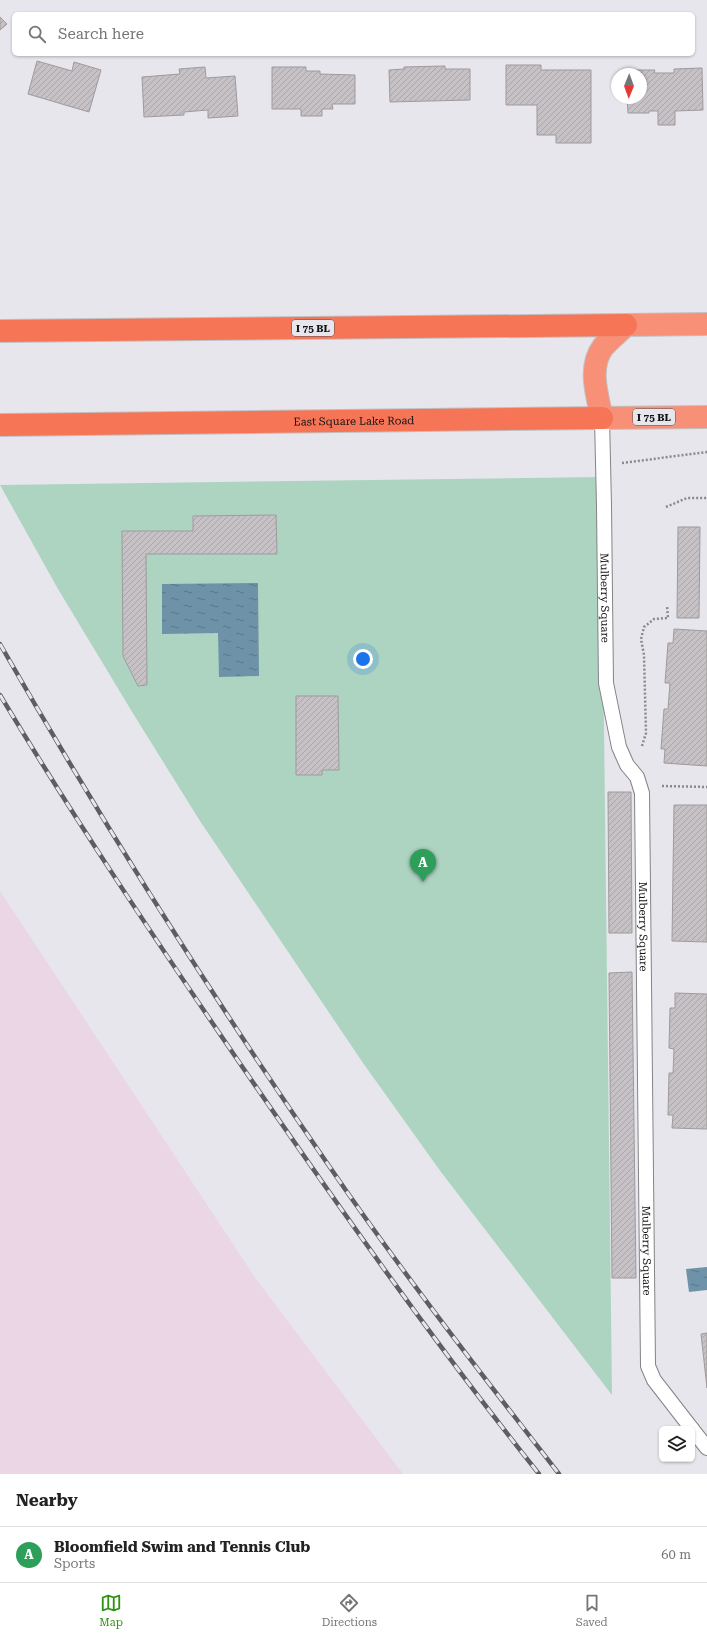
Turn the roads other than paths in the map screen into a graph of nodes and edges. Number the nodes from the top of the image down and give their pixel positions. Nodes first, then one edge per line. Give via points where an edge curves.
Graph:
1 (707, 324) edge
2 (626, 325) junction
3 (0, 331) edge
4 (707, 416) edge
5 (602, 418) junction
6 (0, 425) edge
7 (690, 1426) edge
8 (695, 1433) edge
9 (707, 1448) edge

1 - 2 highway, I 75 BL
2 - 3 highway, I 75 BL
2 - 5 highway via 603,348 596,364 595,378
4 - 5 highway, East Square Lake Road / I 75 BL
5 - 6 highway, East Square Lake Road / I 75 BL
5 - 7 lane, Mulberry Square via 606,683 619,747 627,765 637,777 642,793 648,1366 654,1380
8 - 9 lane, Mulberry Square

